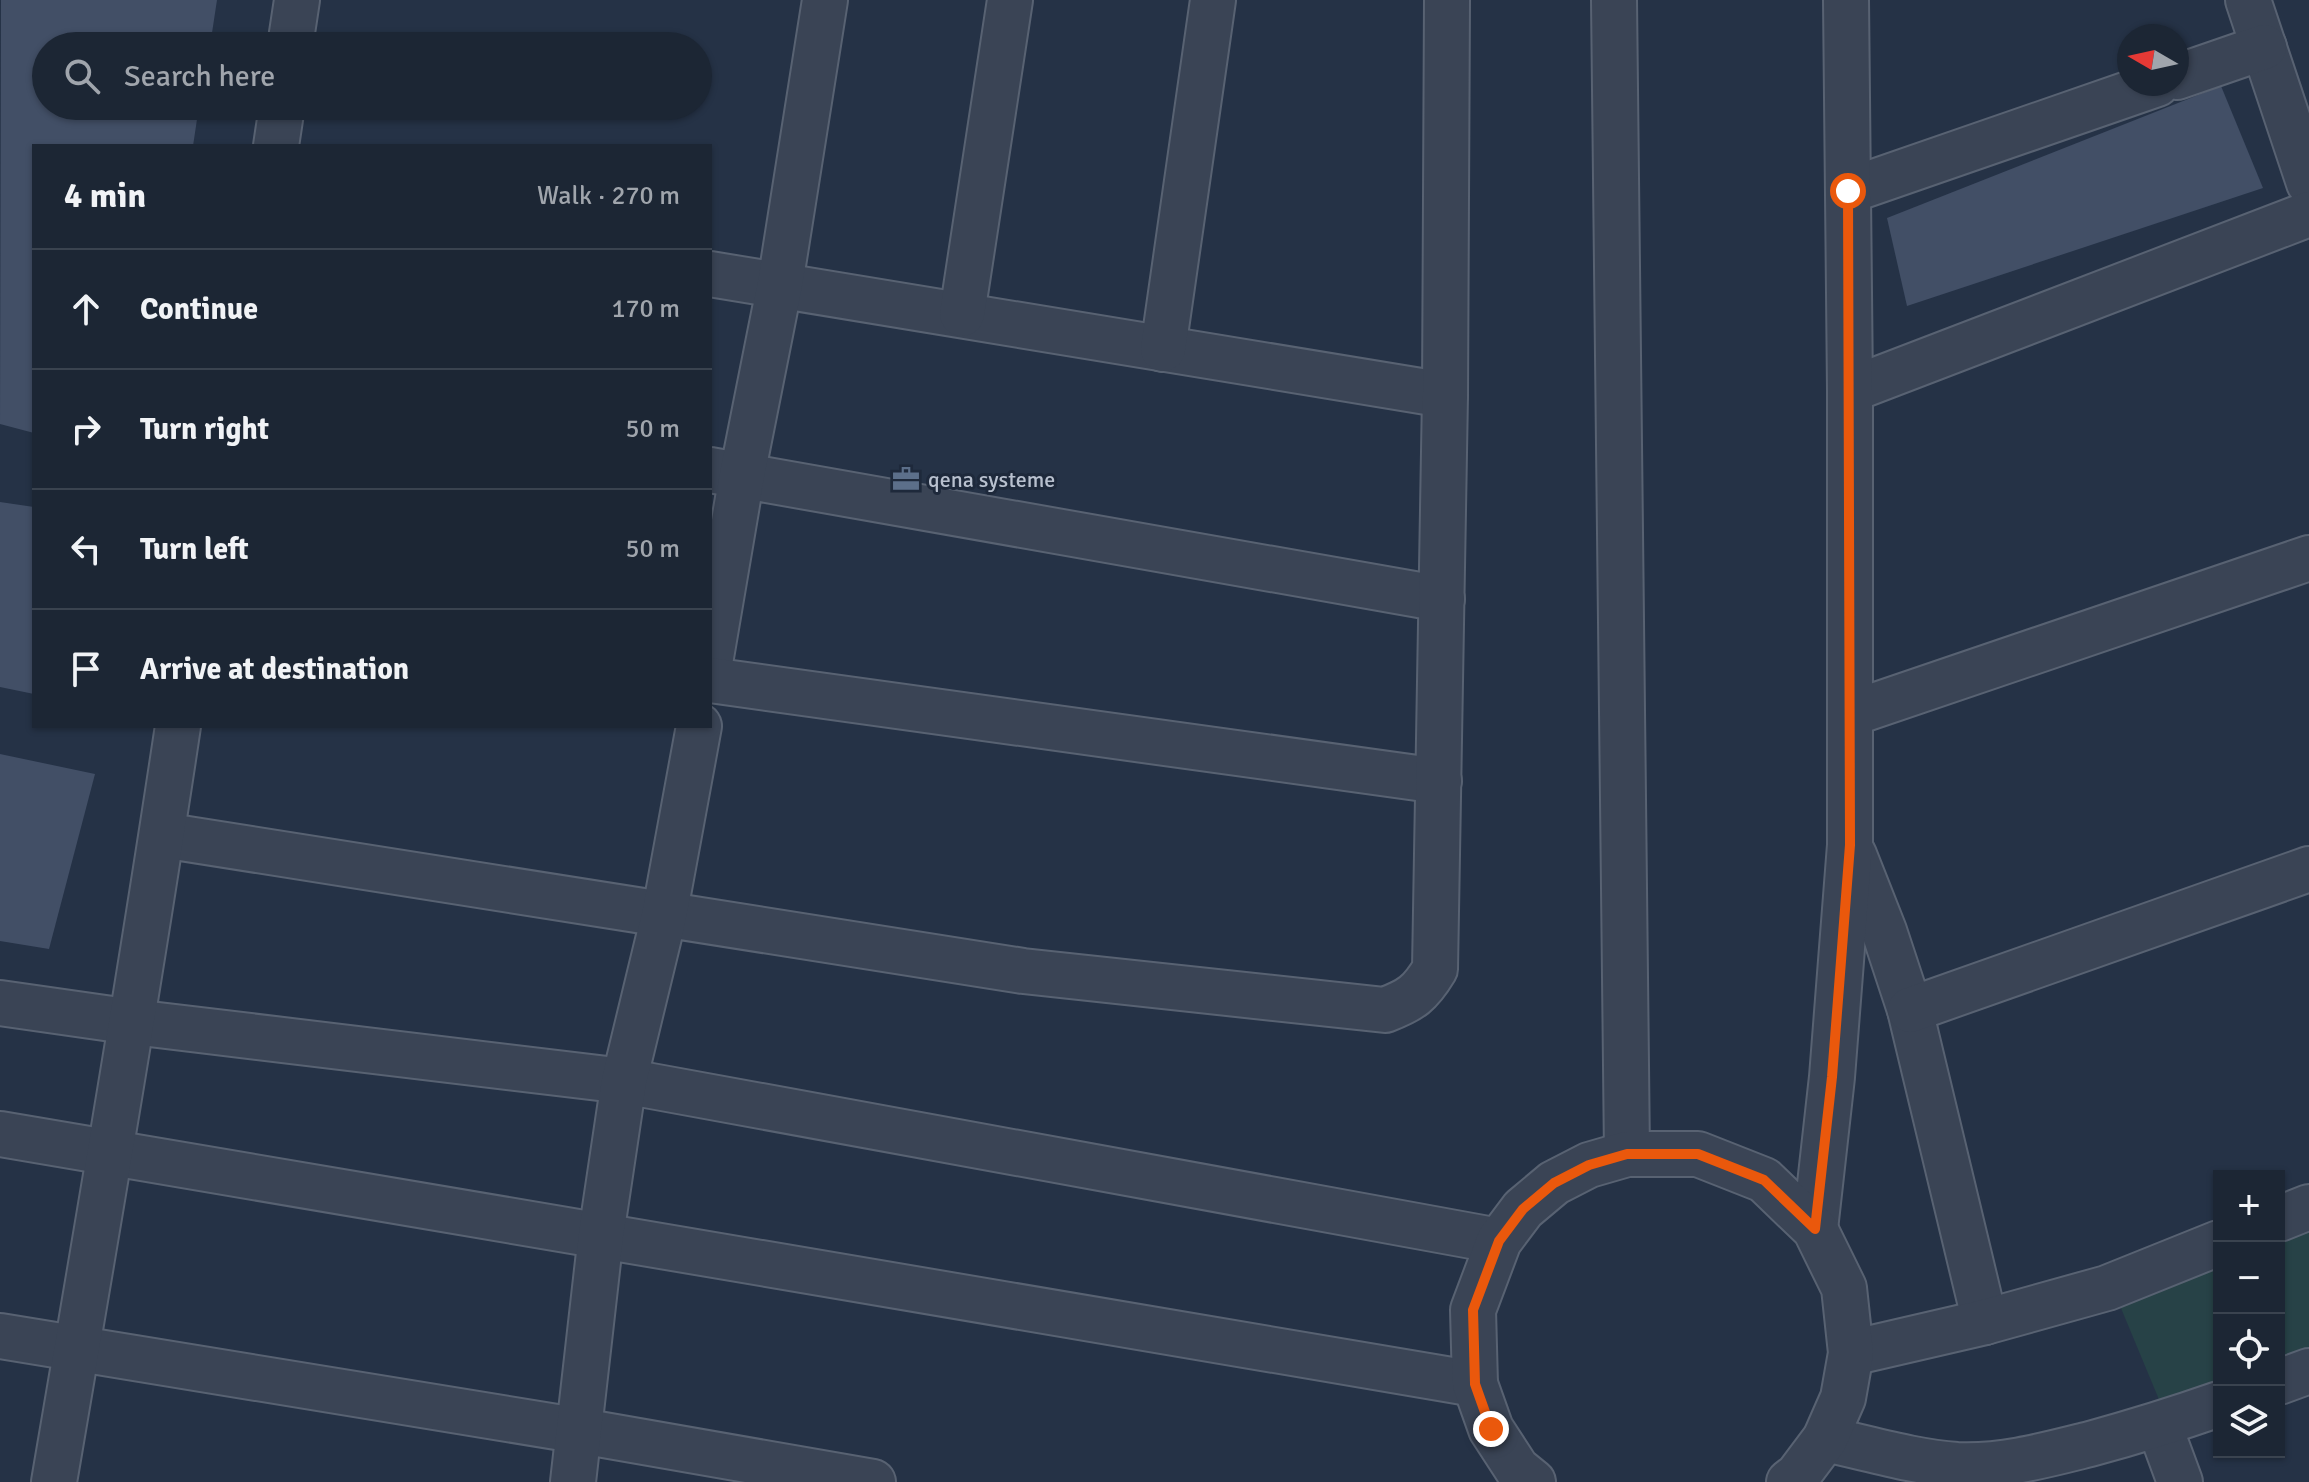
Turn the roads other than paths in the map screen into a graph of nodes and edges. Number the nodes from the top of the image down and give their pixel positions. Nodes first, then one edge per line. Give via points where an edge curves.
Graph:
1 (297, 0) edge
2 (825, 0) edge
3 (1010, 0) edge
4 (1213, 0) edge
5 (1447, 0) edge
6 (1614, 0) edge
7 (1846, 0) edge
8 (2248, 0) edge
9 (292, 32) edge
10 (2264, 47) junction
11 (2189, 73) edge
12 (2122, 96) edge
13 (280, 120) edge
14 (276, 144) edge
15 (2309, 183) edge
16 (1848, 191) junction
17 (2309, 214) edge
18 (712, 274) edge
19 (780, 284) junction
20 (962, 314) junction
21 (1163, 349) junction
22 (1850, 390) junction
23 (1445, 395) junction
24 (726, 473) edge
25 (2309, 558) edge
26 (1442, 599) junction
27 (712, 639) edge
28 (712, 680) edge
29 (1850, 714) junction
30 (178, 728) edge
31 (699, 728) edge
32 (1439, 781) junction
33 (162, 835) junction
34 (1850, 845) junction
35 (2309, 869) edge
36 (664, 916) junction
37 (0, 1003) edge
38 (1910, 1010) junction
39 (133, 1022) junction
40 (624, 1081) junction
41 (0, 1134) edge
42 (109, 1151) junction
43 (1627, 1154) junction
44 (2309, 1207) edge
45 (2285, 1217) edge
46 (1815, 1229) junction
47 (601, 1235) junction
48 (1499, 1241) junction
49 (2213, 1245) edge
50 (1985, 1322) junction
51 (0, 1336) edge
52 (77, 1348) junction
53 (1851, 1353) junction
54 (2309, 1371) edge
55 (2285, 1380) edge
56 (1475, 1384) junction
57 (2213, 1406) edge
58 (2159, 1425) junction
59 (581, 1431) junction
60 (1825, 1439) junction
61 (1795, 1480) edge
62 (54, 1482) edge
63 (573, 1482) edge
64 (873, 1482) edge
65 (1533, 1482) edge
66 (2180, 1482) edge

1 - 9 street
2 - 19 street
3 - 20 street
4 - 21 street
5 - 23 street
6 - 43 street
7 - 16 street
8 - 10 street
10 - 11 street
10 - 15 street
12 - 16 street
13 - 14 street
16 - 22 street
17 - 22 street
18 - 19 street
19 - 20 street
19 - 24 street
20 - 21 street
21 - 23 street
22 - 29 street
23 - 26 street
24 - 26 street
24 - 27 street
25 - 29 street
26 - 32 street
28 - 32 street
29 - 34 street
30 - 33 street
31 - 36 street
32 - 36 street via 1435,969 1424,989 1385,1010 1023,971
33 - 36 street
33 - 39 street
34 - 38 street
34 - 46 street
35 - 38 street
36 - 40 street
37 - 39 street
38 - 50 street
39 - 40 street
39 - 42 street
40 - 47 street
40 - 48 street
41 - 42 street
42 - 47 street
42 - 52 street
43 - 46 street via 1698,1154 1764,1180
43 - 48 street via 1554,1183 1523,1209
44 - 45 street
46 - 53 street via 1844,1288
47 - 56 street
47 - 59 street
48 - 56 street via 1473,1310
49 - 50 street via 2107,1288
50 - 53 street
51 - 52 street
52 - 59 street
52 - 62 street
53 - 60 street via 1843,1398
54 - 55 street
56 - 65 street via 1491,1429 1517,1469
57 - 58 street
58 - 60 street via 1998,1464 1956,1465
58 - 66 street
59 - 63 street
59 - 64 street
60 - 61 street

